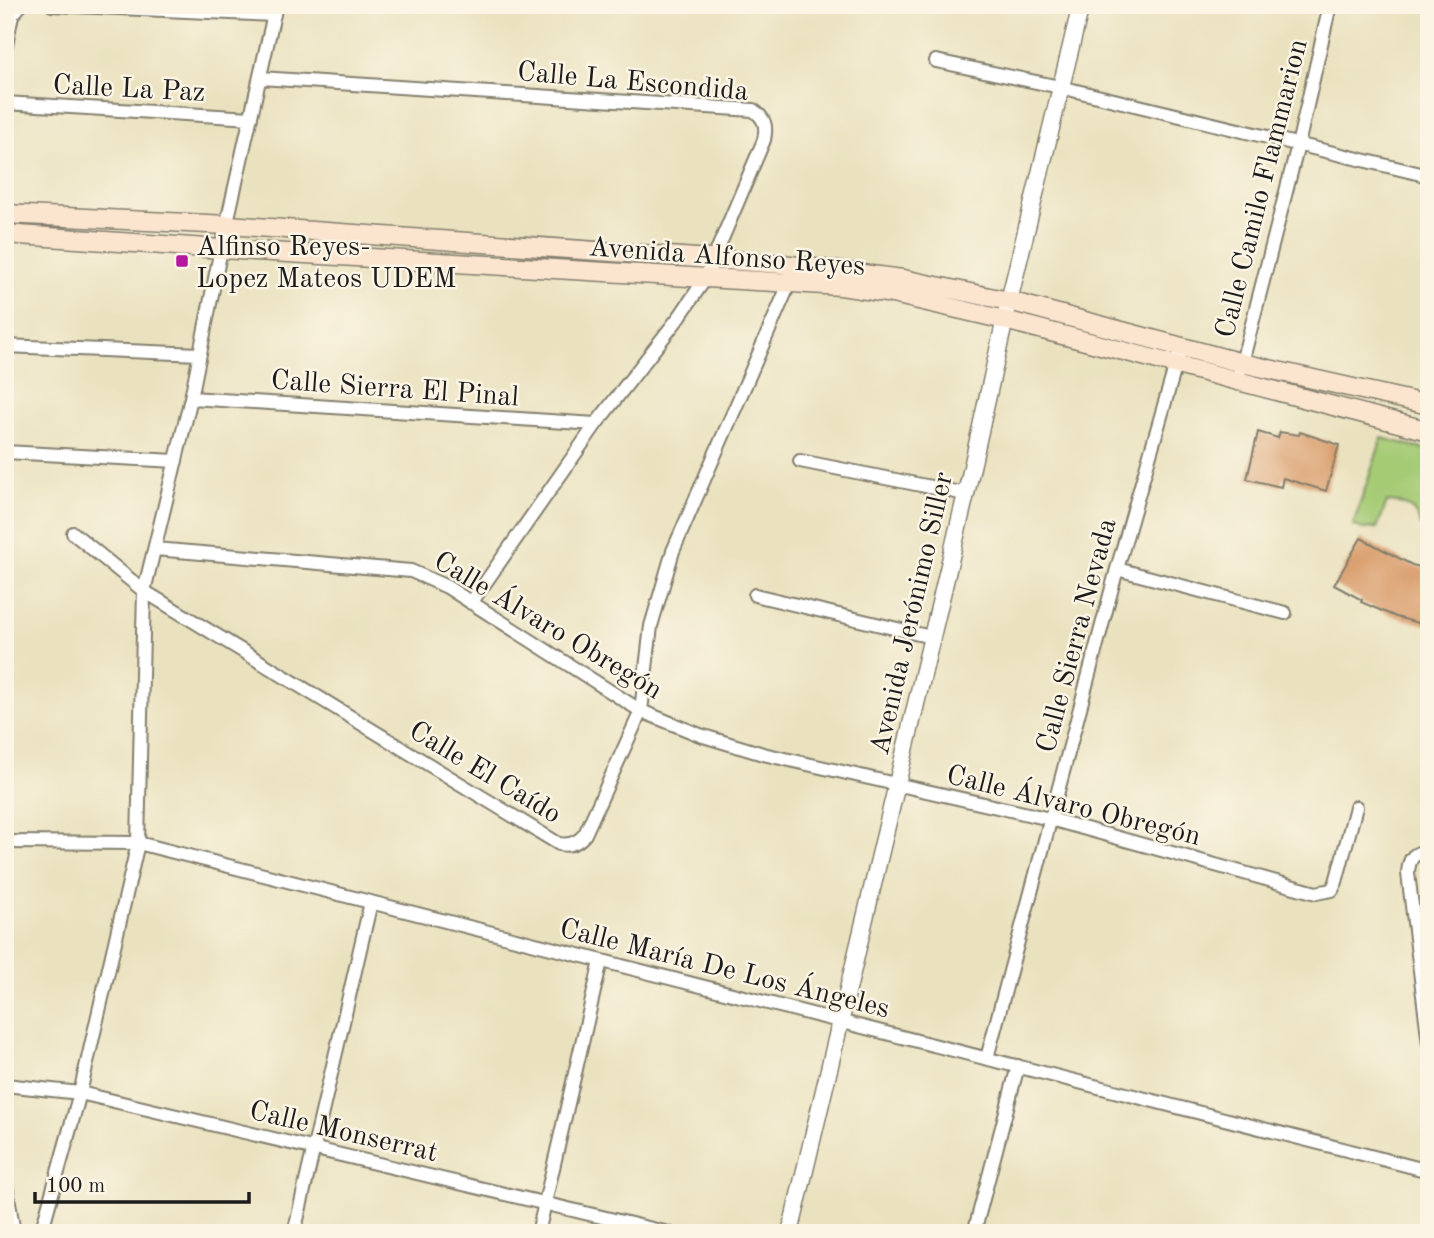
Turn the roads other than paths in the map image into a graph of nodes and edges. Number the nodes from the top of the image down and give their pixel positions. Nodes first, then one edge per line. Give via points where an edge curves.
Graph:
1 (21, 5) edge
2 (52, 5) edge
3 (1080, 5) edge
4 (1330, 5) edge
5 (275, 10) edge
6 (5, 50) edge
7 (936, 61) dead end
8 (260, 79) junction
9 (1060, 88) junction
10 (5, 103) edge
11 (251, 118) junction
12 (1298, 145) junction
13 (1429, 176) edge
14 (5, 214) edge
15 (228, 225) junction
16 (5, 234) edge
17 (221, 249) junction
18 (712, 260) junction
19 (705, 279) junction
20 (790, 282) junction
21 (1009, 301) junction
22 (1005, 320) junction
23 (5, 346) edge
24 (1181, 347) junction
25 (200, 354) junction
26 (1242, 363) junction
27 (1175, 366) junction
28 (1237, 382) junction
29 (191, 398) junction
30 (1429, 405) edge
31 (596, 424) junction
32 (1429, 431) edge
33 (5, 452) edge
34 (176, 461) junction
35 (800, 461) dead end
36 (965, 494) junction
37 (73, 533) dead end
38 (155, 549) junction
39 (1117, 569) junction
40 (144, 591) junction
41 (755, 595) dead end
42 (471, 603) junction
43 (1285, 613) dead end
44 (930, 637) junction
45 (641, 711) junction
46 (897, 785) junction
47 (1356, 807) dead end
48 (1050, 819) junction
49 (5, 842) edge
50 (138, 843) junction
51 (1429, 849) edge
52 (372, 902) junction
53 (601, 961) junction
54 (1425, 990) edge
55 (839, 1020) junction
56 (1429, 1044) edge
57 (987, 1058) junction
58 (1018, 1066) junction
59 (5, 1085) edge
60 (79, 1093) junction
61 (314, 1148) junction
62 (1429, 1171) edge
63 (5, 1178) edge
64 (544, 1203) junction
65 (14, 1233) edge
66 (41, 1233) edge
67 (294, 1233) edge
68 (538, 1233) edge
69 (669, 1233) edge
70 (790, 1233) edge
71 (974, 1233) edge

1 - 6 street via 12,15
2 - 5 street
3 - 9 street, Avenida Jerónimo Siller
4 - 12 street, Calle Camilo Flammarion
5 - 8 street
7 - 9 street
8 - 11 street
8 - 18 street, Calle La Escondida via 753,110 765,122 764,140
9 - 12 street
9 - 21 street, Avenida Jerónimo Siller
10 - 11 street, Calle La Paz
11 - 15 street
12 - 13 street
12 - 26 street, Calle Camilo Flammarion
14 - 15 main road, Avenida Alfonso Reyes
15 - 17 street
15 - 18 main road, Avenida Alfonso Reyes
16 - 17 main road, Avenida Alfonso Reyes
17 - 19 main road, Avenida Alfonso Reyes
17 - 25 street
18 - 19 street, Calle La Escondida
18 - 21 main road, Avenida Alfonso Reyes via 903,279
19 - 20 main road, Avenida Alfonso Reyes
19 - 31 street, Calle La Escondida
20 - 22 main road, Avenida Alfonso Reyes via 893,294
20 - 45 street, Calle El Caído via 673,551 651,626
21 - 22 street, Avenida Jerónimo Siller
21 - 24 main road, Avenida Alfonso Reyes
22 - 27 main road, Avenida Alfonso Reyes
22 - 36 street, Avenida Jerónimo Siller
23 - 25 street
24 - 26 main road, Avenida Alfonso Reyes
24 - 27 street, Calle Sierra Nevada
25 - 29 street
26 - 28 street, Calle Camilo Flammarion
26 - 30 main road, Avenida Alfonso Reyes
27 - 28 main road, Avenida Alfonso Reyes
27 - 39 street, Calle Sierra Nevada
28 - 32 main road, Avenida Alfonso Reyes
29 - 31 street, Calle Sierra El Pinal
29 - 34 street
31 - 42 street, Calle La Escondida
33 - 34 street
34 - 38 street
35 - 36 street
36 - 44 street, Avenida Jerónimo Siller
37 - 40 street
38 - 40 street
38 - 42 street, Calle Álvaro Obregón via 411,571
39 - 43 street
39 - 48 street, Calle Sierra Nevada
40 - 45 street, Calle El Caído via 559,844 575,843 584,834
40 - 50 street
41 - 44 street
42 - 45 street, Calle Álvaro Obregón
44 - 46 street, Avenida Jerónimo Siller
45 - 46 street, Calle Álvaro Obregón via 763,754
46 - 48 street, Calle Álvaro Obregón
46 - 55 street, Avenida Jerónimo Siller
47 - 48 street, Calle Álvaro Obregón via 1336,883 1332,890 1316,892
48 - 57 street, Calle Sierra Nevada
49 - 50 street, Calle María De Los Ángeles
50 - 52 street, Calle María De Los Ángeles
50 - 60 street
51 - 54 street via 1413,854 1408,873
52 - 53 street, Calle María De Los Ángeles
52 - 61 street
53 - 55 street, Calle María De Los Ángeles
53 - 64 street
54 - 56 street
55 - 57 street, Calle María De Los Ángeles
55 - 70 street, Avenida Jerónimo Siller
57 - 58 street, Calle María De Los Ángeles
58 - 62 street, Calle María De Los Ángeles
58 - 71 street
59 - 60 street, Calle Monserrat
60 - 61 street, Calle Monserrat
60 - 66 street
61 - 64 street, Calle Monserrat
61 - 67 street
63 - 65 street
64 - 68 street
64 - 69 street, Calle Monserrat

